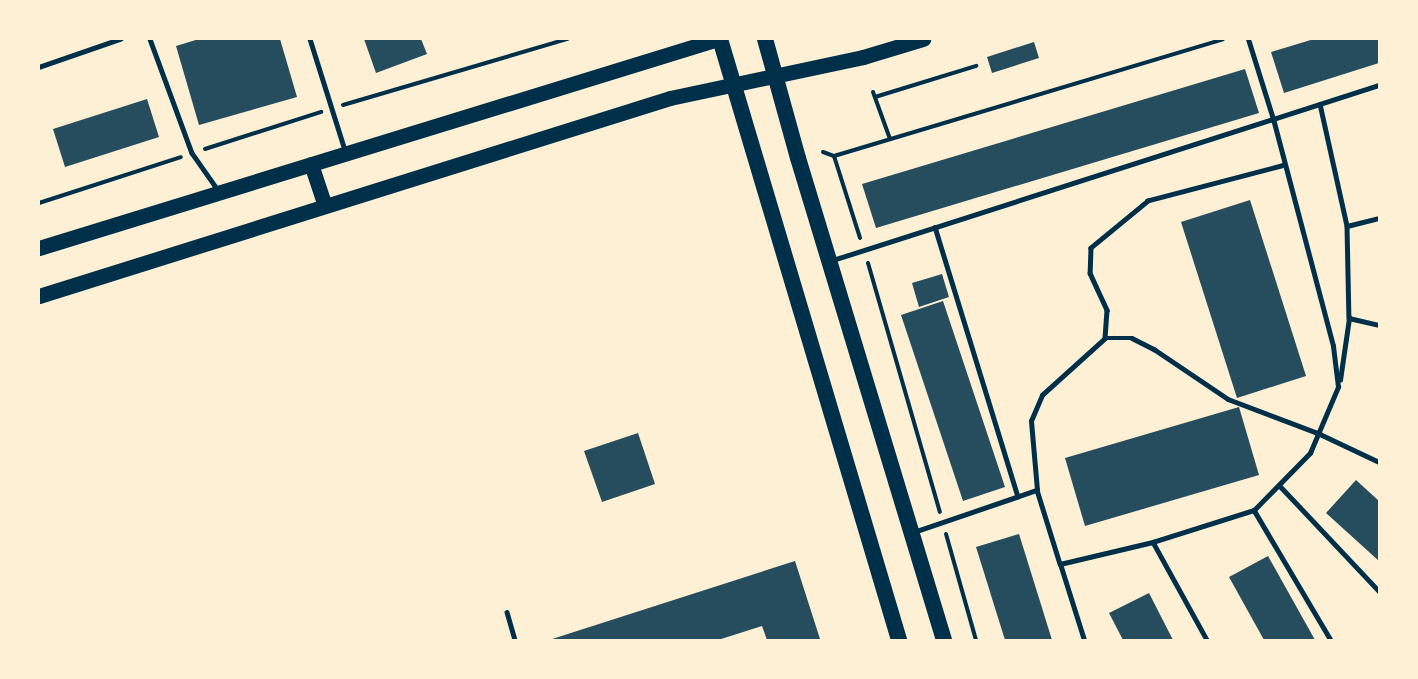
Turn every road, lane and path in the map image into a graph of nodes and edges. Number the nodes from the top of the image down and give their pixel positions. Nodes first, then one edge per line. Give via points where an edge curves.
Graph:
1 (120, 39) edge
2 (150, 39) edge
3 (310, 39) edge
4 (567, 39) edge
5 (719, 39) edge
6 (765, 39) edge
7 (924, 39) edge
8 (1222, 39) edge
9 (1248, 39) edge
10 (976, 66) dead end
11 (39, 67) edge
12 (775, 75) junction
13 (732, 85) junction
14 (1379, 85) edge
15 (1320, 104) junction
16 (332, 109) junction
17 (1273, 119) junction
18 (890, 139) junction
19 (823, 152) dead end
20 (192, 153) junction
21 (346, 153) junction
22 (834, 156) junction
23 (311, 164) junction
24 (1285, 165) junction
25 (219, 192) junction
26 (39, 202) edge
27 (325, 206) junction
28 (1379, 218) edge
29 (1347, 226) junction
30 (935, 227) junction
31 (39, 248) edge
32 (864, 250) junction
33 (829, 261) junction
34 (39, 296) edge
35 (1349, 318) junction
36 (1379, 325) edge
37 (1105, 338) junction
38 (1338, 387) junction
39 (1320, 434) junction
40 (1379, 462) edge
41 (1281, 487) junction
42 (1037, 490) junction
43 (1018, 497) junction
44 (1254, 510) junction
45 (943, 523) junction
46 (911, 533) junction
47 (1153, 542) junction
48 (1060, 564) junction
49 (1379, 591) edge
50 (507, 612) dead end
51 (515, 640) edge
52 (899, 640) edge
53 (944, 640) edge
54 (976, 640) edge
55 (1084, 640) edge
56 (1207, 640) edge
57 (1331, 640) edge

1 - 11 lane
2 - 20 lane
3 - 16 lane
4 - 16 path
5 - 13 highway
5 - 21 main road
6 - 12 highway
7 - 12 main road via 863,57
8 - 18 path
9 - 17 lane
10 - 18 path via 874,94
12 - 13 main road
12 - 33 highway
13 - 27 main road via 670,98
13 - 52 highway
14 - 15 lane
15 - 17 lane
15 - 29 lane
16 - 20 path
16 - 21 lane
17 - 24 lane
17 - 30 lane
18 - 22 path
19 - 22 path
20 - 25 lane
20 - 26 path
21 - 23 main road
22 - 32 path
23 - 25 main road
23 - 27 main road
24 - 37 lane via 1148,201 1090,248 1090,273 1107,310
24 - 38 lane via 1334,346
25 - 31 main road
27 - 34 main road
28 - 29 lane
29 - 35 lane
30 - 32 lane
30 - 43 lane
32 - 33 lane
32 - 45 path
33 - 46 highway
35 - 36 lane
35 - 38 lane
37 - 39 lane via 1131,338 1228,399
37 - 42 lane via 1042,395 1031,421
38 - 39 lane
39 - 40 lane
39 - 41 lane
41 - 44 lane
41 - 49 lane
42 - 43 lane
42 - 48 lane
43 - 45 lane
44 - 47 lane
44 - 57 lane
45 - 46 lane
45 - 54 path
46 - 53 highway
47 - 48 lane
47 - 56 lane
48 - 55 lane
50 - 51 lane

